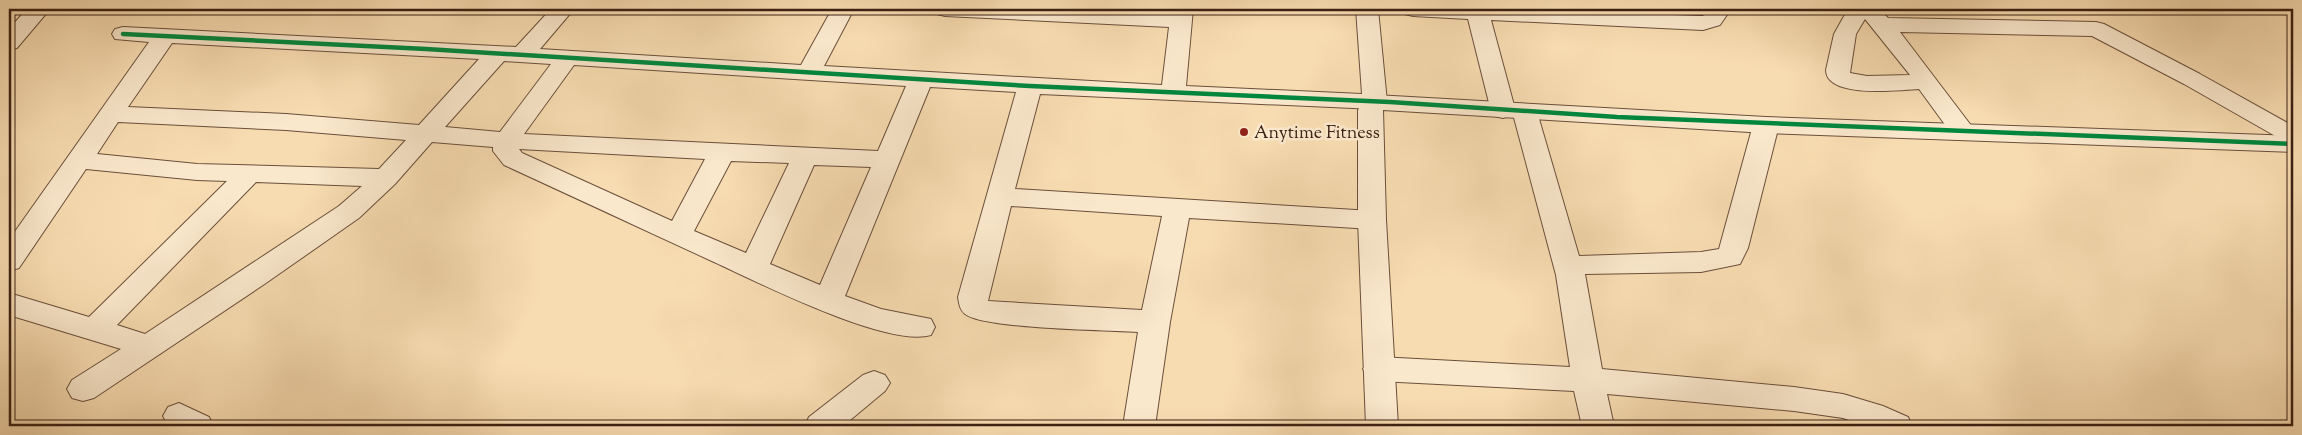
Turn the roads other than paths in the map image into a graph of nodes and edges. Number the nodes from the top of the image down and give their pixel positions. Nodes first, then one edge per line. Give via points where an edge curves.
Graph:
1 (39, 9) edge
2 (563, 9) edge
3 (843, 9) edge
4 (945, 9) edge
5 (1367, 9) edge
6 (1414, 9) edge
7 (1720, 9) edge
8 (1858, 9) edge
9 (1087, 13) edge
10 (1478, 13) junction
11 (1548, 13) edge
12 (1181, 15) edge
13 (1661, 15) edge
14 (1875, 17) edge
15 (123, 34) dead end
16 (165, 36) junction
17 (9, 43) edge
18 (510, 54) junction
19 (568, 57) junction
20 (809, 72) junction
21 (921, 79) junction
22 (1926, 81) junction
23 (1030, 86) junction
24 (1173, 94) junction
25 (1375, 102) junction
26 (1514, 112) junction
27 (111, 114) junction
28 (1766, 124) junction
29 (1963, 132) junction
30 (425, 134) junction
31 (2293, 136) edge
32 (506, 140) junction
33 (2293, 144) edge
34 (722, 153) junction
35 (804, 156) junction
36 (80, 160) junction
37 (888, 160) junction
38 (248, 175) junction
39 (386, 178) junction
40 (999, 197) junction
41 (1177, 207) junction
42 (1372, 220) junction
43 (678, 235) junction
44 (9, 260) edge
45 (754, 268) junction
46 (1570, 275) junction
47 (828, 300) junction
48 (9, 304) edge
49 (1155, 322) junction
50 (920, 327) dead end
51 (94, 330) junction
52 (149, 346) junction
53 (1379, 369) junction
54 (1588, 380) junction
55 (874, 382) dead end
56 (82, 388) dead end
57 (821, 426) edge
58 (1139, 426) edge
59 (1382, 426) edge
60 (1598, 426) edge
61 (1895, 426) edge

1 - 17 street
2 - 18 street
3 - 20 street
4 - 9 street
5 - 25 street
6 - 10 street
7 - 13 street via 1711,22
8 - 22 street via 1845,34 1838,76 1857,83
9 - 12 street
10 - 11 street
10 - 26 street
11 - 13 street
12 - 24 street
14 - 22 street
14 - 31 street via 2096,29
15 - 16 street
16 - 18 street
16 - 27 street
18 - 19 street
18 - 30 street
19 - 20 street
19 - 32 street
20 - 21 street
21 - 23 street
21 - 37 street
22 - 29 street
23 - 24 street
23 - 40 street
24 - 25 street
25 - 26 street
25 - 42 street via 1370,110
26 - 28 street
26 - 46 street
27 - 30 street via 286,122
27 - 36 street
28 - 29 street
28 - 46 street via 1730,256 1701,262 1585,264 1574,267
29 - 33 street
30 - 32 street
30 - 39 street
32 - 34 street
32 - 43 street via 506,151 514,159
34 - 35 street
34 - 43 street
35 - 37 street
35 - 45 street
36 - 38 street
36 - 44 street
37 - 47 street
38 - 39 street
38 - 51 street
39 - 52 street via 349,212
40 - 41 street
40 - 49 street via 973,296 974,306 994,313
41 - 42 street
41 - 49 street
42 - 53 street
43 - 45 street
45 - 47 street
46 - 54 street
47 - 50 street via 891,324
48 - 51 street
49 - 58 street
51 - 52 street
52 - 56 street
53 - 54 street
53 - 59 street
54 - 60 street
54 - 61 street via 1843,406
55 - 57 street

